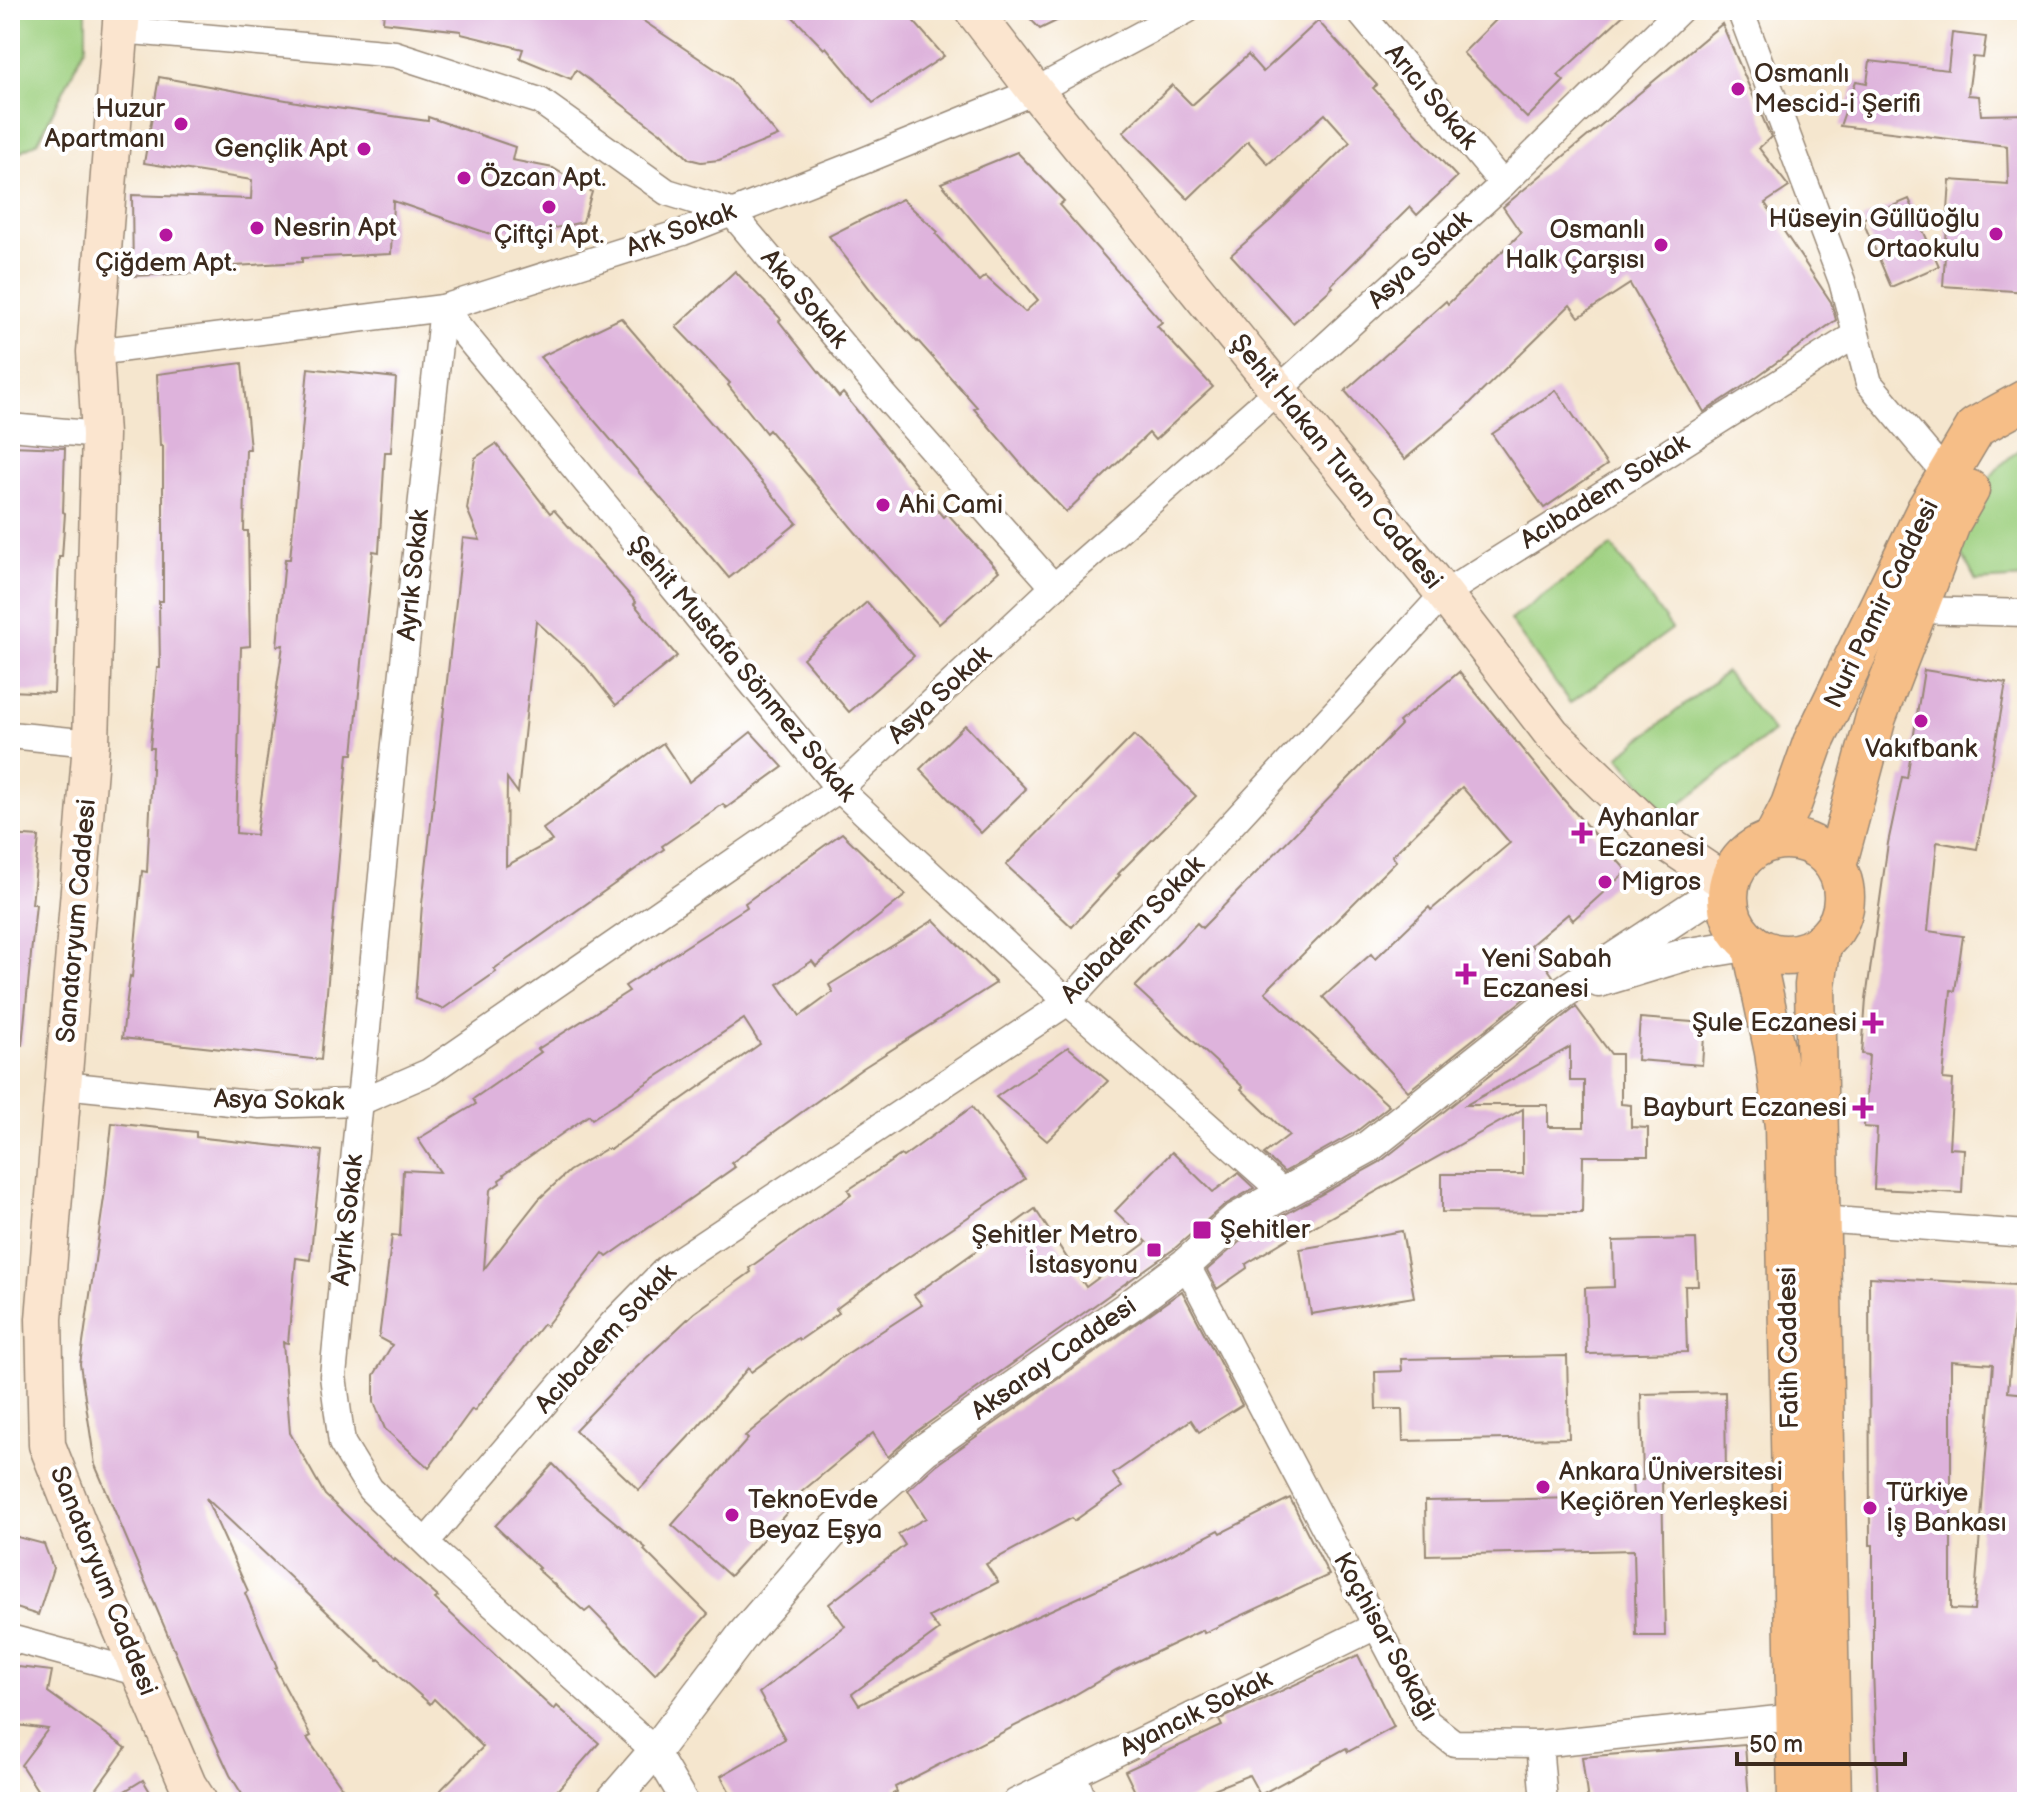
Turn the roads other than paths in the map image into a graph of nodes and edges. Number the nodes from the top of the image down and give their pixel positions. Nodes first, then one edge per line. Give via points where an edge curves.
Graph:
1 (973, 10) edge
2 (1187, 10) edge
3 (1358, 10) edge
4 (1680, 10) edge
5 (1740, 10) edge
6 (121, 20) edge
7 (1035, 91) junction
8 (1503, 184) junction
9 (731, 212) junction
10 (443, 308) junction
11 (1855, 335) junction
12 (95, 352) junction
13 (1278, 390) junction
14 (2027, 399) edge
15 (10, 427) edge
16 (2027, 429) edge
17 (100, 435) junction
18 (1947, 476) junction
19 (1054, 587) junction
20 (1444, 594) junction
21 (1917, 610) junction
22 (2027, 613) edge
23 (10, 735) edge
24 (91, 743) junction
25 (839, 789) junction
26 (1773, 840) junction
27 (1836, 866) junction
28 (1728, 884) junction
29 (1752, 944) junction
30 (1821, 944) junction
31 (1565, 991) junction
32 (1068, 1002) junction
33 (63, 1085) junction
34 (360, 1102) junction
35 (1285, 1194) junction
36 (1819, 1219) junction
37 (2027, 1234) edge
38 (1186, 1264) junction
39 (426, 1542) junction
40 (1376, 1626) junction
41 (10, 1638) edge
42 (140, 1673) junction
43 (1796, 1717) junction
44 (1539, 1744) junction
45 (655, 1751) junction
46 (1073, 1774) junction
47 (199, 1802) edge
48 (611, 1802) edge
49 (685, 1802) edge
50 (1016, 1802) edge
51 (1084, 1802) edge
52 (1544, 1802) edge
53 (1798, 1802) edge
54 (1831, 1802) edge

1 - 7 main road, Şehit Hakan Turan Caddesi
2 - 7 street, Ark Sokak
3 - 8 street, Arıcı Sokak
4 - 8 street, Asya Sokak
5 - 11 street via 1842,281
6 - 9 street via 395,54 540,101 667,192
6 - 12 main road, Sanatoryum Caddesi
7 - 9 street, Ark Sokak
7 - 13 main road, Şehit Hakan Turan Caddesi
8 - 13 street, Asya Sokak
9 - 10 street, Ark Sokak
9 - 19 street, Aka Sokak
10 - 12 street, Ark Sokak
10 - 25 street, Şehit Mustafa Sönmez Sokak
10 - 34 street, Ayrık Sokak
11 - 18 street via 1869,383
11 - 20 street, Acıbadem Sokak
12 - 17 main road, Sanatoryum Caddesi
13 - 19 street, Asya Sokak
13 - 20 main road, Şehit Hakan Turan Caddesi
14 - 18 main road, Nuri Pamir Caddesi via 1976,427
15 - 17 street
16 - 21 main road, Nuri Pamir Caddesi via 1995,446 1951,521
17 - 24 main road, Sanatoryum Caddesi
18 - 26 main road, Nuri Pamir Caddesi via 1813,743
19 - 25 street, Asya Sokak
20 - 28 main road, Şehit Hakan Turan Caddesi via 1552,734 1661,839
20 - 32 street, Acıbadem Sokak
21 - 22 street
21 - 27 main road, Nuri Pamir Caddesi via 1876,717
23 - 24 street
24 - 33 main road, Sanatoryum Caddesi
25 - 32 street, Şehit Mustafa Sönmez Sokak
25 - 34 street, Asya Sokak via 429,1072
26 - 27 main road via 1808,843
26 - 28 main road via 1744,855
27 - 30 main road via 1844,899 1841,916
28 - 29 main road via 1731,918
28 - 31 street, Aksaray Caddesi
29 - 30 main road via 1787,955 1807,953
29 - 31 street via 1684,955
29 - 43 main road, Fatih Caddesi via 1785,1126
30 - 36 main road, Fatih Caddesi via 1815,985
31 - 35 street, Aksaray Caddesi via 1368,1147
32 - 35 street, Şehit Mustafa Sönmez Sokak
32 - 39 street, Acıbadem Sokak via 667,1268 613,1323
33 - 34 street, Asya Sokak via 260,1105
33 - 42 main road, Sanatoryum Caddesi via 44,1319 47,1445
34 - 39 street, Ayrık Sokak via 333,1376 342,1443 370,1489
35 - 38 street, Aksaray Caddesi via 1235,1220
36 - 37 street
36 - 54 main road, Fatih Caddesi
38 - 40 street, Koçhisar Sokağı
38 - 45 street, Aksaray Caddesi via 924,1450 835,1529 743,1635
39 - 45 street, Ayrık Sokak
40 - 44 street, Koçhisar Sokağı via 1427,1722 1454,1743
40 - 46 street, Ayancık Sokak
41 - 42 street
42 - 47 main road, Sanatoryum Caddesi
43 - 44 street, Koçhisar Sokağı
43 - 53 main road, Fatih Caddesi
44 - 52 street
45 - 48 street, Aksaray Caddesi
45 - 49 street, Ayrık Sokak
46 - 50 street, Ayancık Sokak
46 - 51 street

